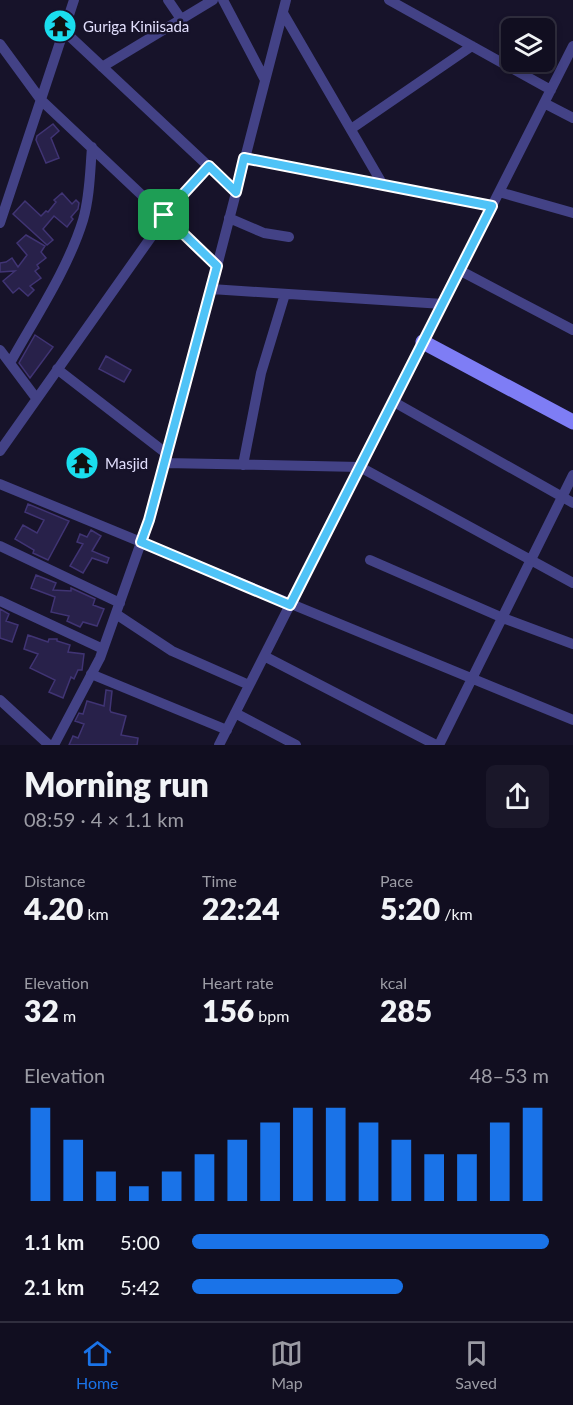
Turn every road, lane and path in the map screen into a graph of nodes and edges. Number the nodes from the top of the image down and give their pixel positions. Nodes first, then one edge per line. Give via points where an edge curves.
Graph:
1 (74, 0) edge
2 (168, 0) edge
3 (213, 0) edge
4 (223, 0) edge
5 (286, 0) edge
6 (389, 0) edge
7 (282, 13) junction
8 (182, 19) junction
9 (63, 30) junction
10 (472, 46) junction
11 (573, 46) edge
12 (2, 50) edge
13 (102, 66) junction
14 (265, 80) junction
15 (551, 90) junction
16 (41, 100) junction
17 (544, 103) junction
18 (573, 118) edge
19 (351, 129) junction
20 (92, 147) junction
21 (244, 158) junction
22 (209, 166) junction
23 (383, 184) junction
24 (236, 192) junction
25 (499, 192) junction
26 (492, 206) junction
27 (573, 213) edge
28 (165, 216) junction
29 (229, 218) junction
30 (0, 223) edge
31 (290, 237) dead end
32 (217, 266) junction
33 (459, 270) junction
34 (211, 289) junction
35 (285, 294) junction
36 (442, 304) junction
37 (573, 330) edge
38 (423, 342) junction
39 (0, 350) edge
40 (10, 363) junction
41 (57, 369) junction
42 (36, 398) junction
43 (394, 402) junction
44 (573, 422) edge
45 (0, 451) edge
46 (166, 458) junction
47 (243, 465) junction
48 (360, 467) junction
49 (573, 475) edge
50 (0, 484) edge
51 (562, 497) junction
52 (573, 503) edge
53 (141, 542) junction
54 (0, 546) edge
55 (370, 560) dead end
56 (531, 561) junction
57 (573, 583) edge
58 (0, 601) edge
59 (290, 605) junction
60 (118, 608) junction
61 (503, 618) junction
62 (573, 644) edge
63 (103, 649) junction
64 (264, 656) junction
65 (91, 674) junction
66 (472, 679) junction
67 (249, 685) junction
68 (0, 700) edge
69 (235, 713) junction
70 (573, 720) edge
71 (226, 730) junction
72 (49, 745) edge
73 (54, 745) edge
74 (219, 745) edge
75 (296, 745) edge
76 (438, 745) edge

1 - 9 street
2 - 8 street
3 - 8 street
4 - 14 street
5 - 7 street
6 - 10 street
7 - 14 street
7 - 19 street
8 - 13 street
9 - 13 street
9 - 16 street
10 - 15 street
10 - 19 street
11 - 15 street
12 - 16 street
13 - 22 street
14 - 21 street
15 - 17 street
16 - 20 street
16 - 30 street
17 - 18 street
17 - 25 street
19 - 23 street
20 - 28 street
20 - 40 street via 82,221 56,283
21 - 23 street
21 - 24 street
22 - 24 street
22 - 28 street
23 - 26 street
24 - 29 street
25 - 26 street
25 - 27 street
26 - 33 street
28 - 32 street
28 - 41 street
29 - 31 street via 264,233
29 - 32 street
32 - 34 street
33 - 36 street
33 - 37 street
34 - 35 street
34 - 46 street
35 - 36 street
35 - 47 street via 261,373
36 - 38 street
38 - 43 street
38 - 44 street
39 - 40 street
40 - 42 street
41 - 42 street
41 - 46 street
42 - 45 street
43 - 48 street
43 - 51 street
46 - 47 street
46 - 53 street
47 - 48 street
48 - 56 street
48 - 59 street
49 - 51 street
50 - 53 street
51 - 52 street
51 - 56 street
53 - 59 street
53 - 60 street
54 - 60 street
55 - 61 street
56 - 57 street
56 - 61 street
58 - 63 street
59 - 64 street
59 - 66 street
60 - 63 street
60 - 67 street via 172,651
61 - 62 street
61 - 66 street
63 - 65 street
64 - 67 street
64 - 76 street
65 - 71 street
65 - 73 street
66 - 70 street
66 - 76 street
67 - 69 street
68 - 72 street
69 - 71 street
69 - 75 street
71 - 74 street

